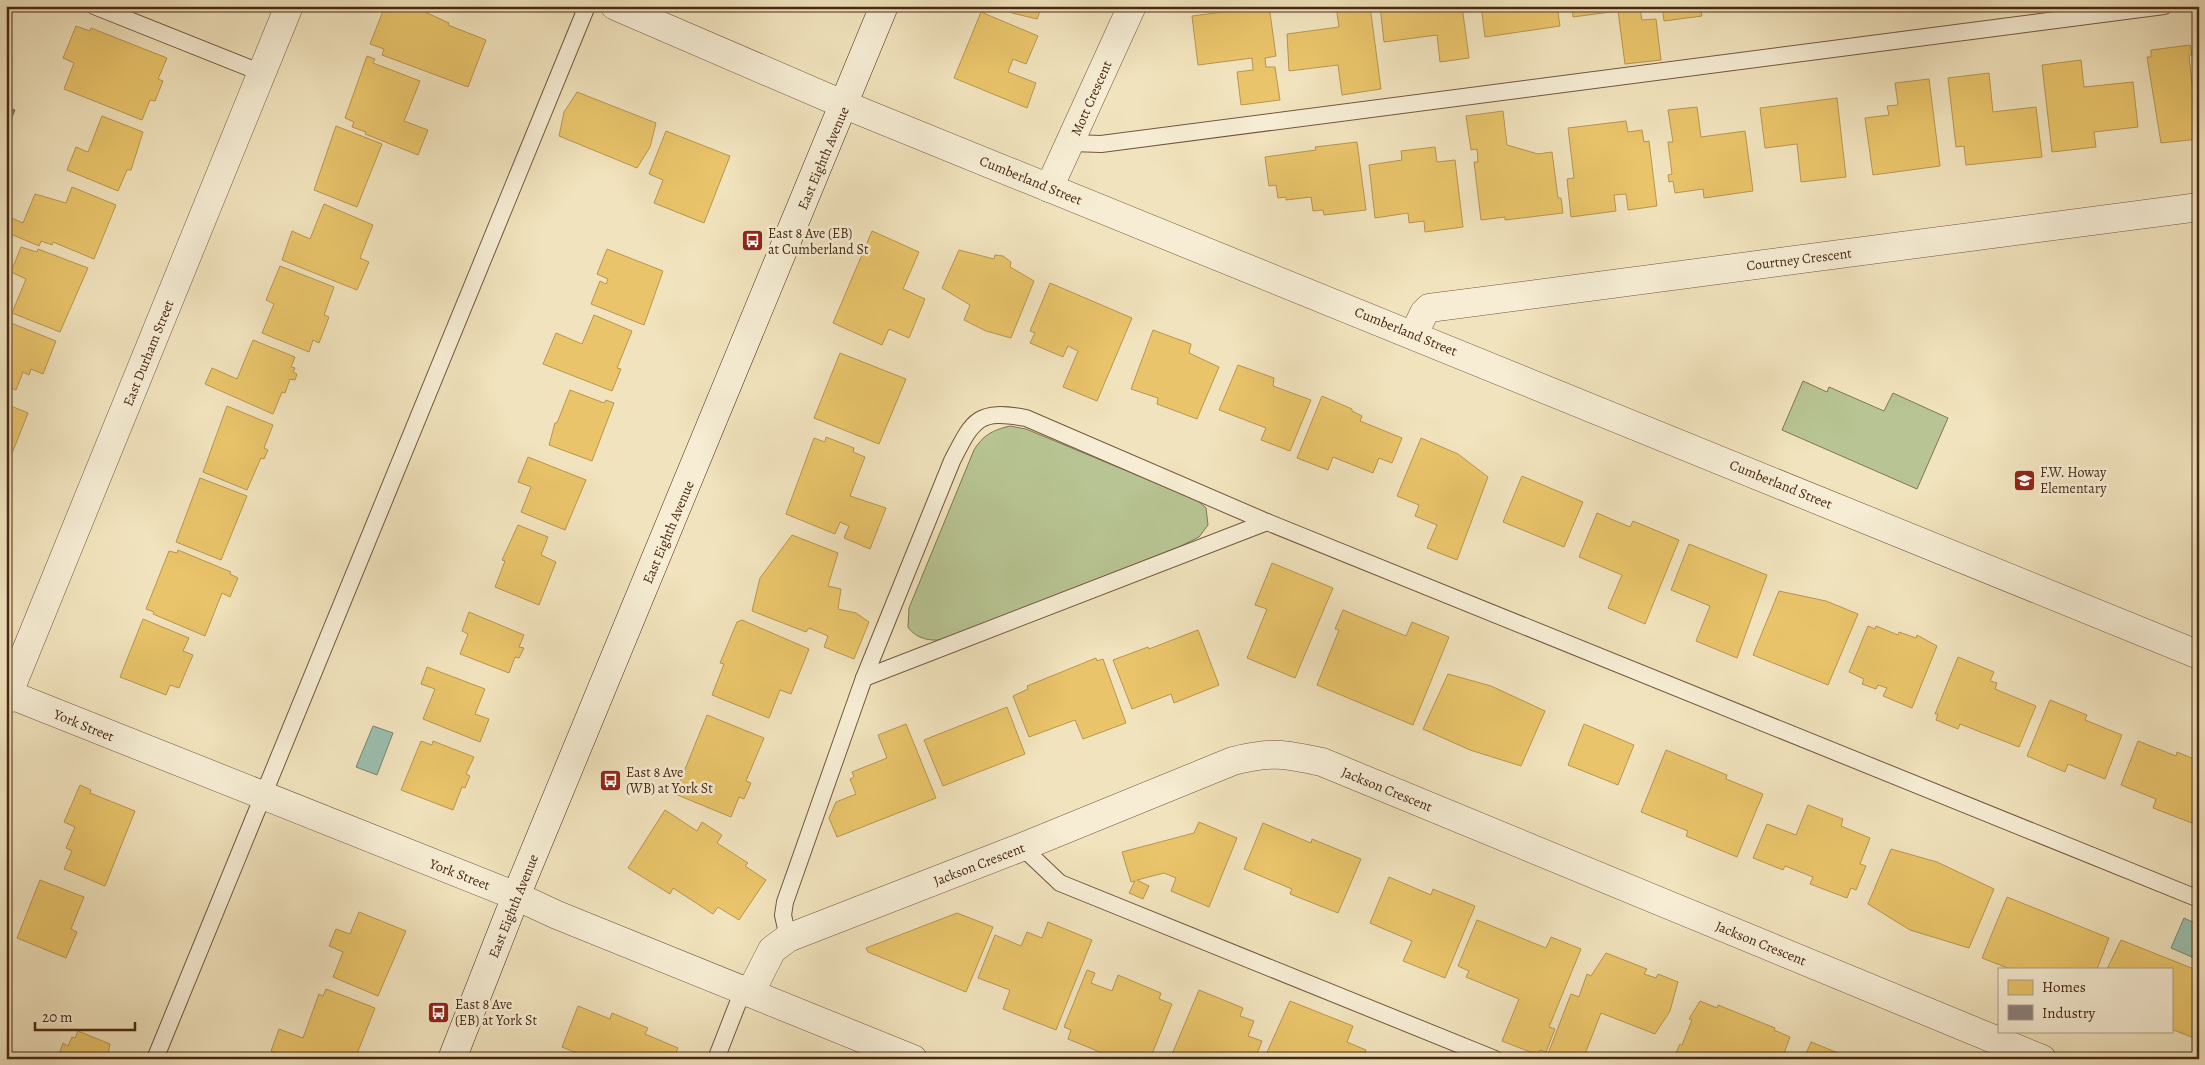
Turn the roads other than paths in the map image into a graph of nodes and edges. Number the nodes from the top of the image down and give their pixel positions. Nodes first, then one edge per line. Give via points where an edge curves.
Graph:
1 (94, 6) edge
2 (289, 6) edge
3 (587, 6) edge
4 (615, 6) edge
5 (884, 6) edge
6 (1132, 6) edge
7 (2164, 6) edge
8 (262, 73) junction
9 (845, 105) junction
10 (1071, 143) junction
11 (1049, 188) junction
12 (2199, 207) edge
13 (1414, 334) junction
14 (1267, 522) junction
15 (2199, 655) edge
16 (864, 678) junction
17 (7, 696) edge
18 (262, 796) junction
19 (1022, 848) junction
20 (516, 896) junction
21 (2199, 899) edge
22 (788, 938) junction
23 (747, 991) junction
24 (155, 1059) edge
25 (452, 1059) edge
26 (716, 1059) edge
27 (913, 1059) edge
28 (1495, 1059) edge
29 (2042, 1059) edge

1 - 8 lane
2 - 8 street, East Durham Street
3 - 18 lane
4 - 9 street, Cumberland Street
5 - 9 street, East Eighth Avenue
6 - 10 street, Mott Crescent
7 - 10 lane via 1101,144
8 - 17 street, East Durham Street
9 - 11 street, Cumberland Street
9 - 20 street, East Eighth Avenue
10 - 11 street, Mott Crescent
11 - 13 street, Cumberland Street
12 - 13 street, Courtney Crescent via 1429,308
13 - 15 street, Cumberland Street
14 - 16 lane
14 - 16 lane via 1026,418 1000,413 981,418 966,434 952,461
14 - 21 lane
16 - 22 lane via 785,902 783,915
17 - 18 street, York Street
18 - 20 street, York Street
18 - 24 lane
19 - 22 street, Jackson Crescent
19 - 28 lane via 1060,883
19 - 29 street, Jackson Crescent via 1233,761 1261,754 1284,753 1322,762
20 - 23 street, York Street
20 - 25 street, East Eighth Avenue
22 - 23 street, Jackson Crescent via 772,950
23 - 26 lane
23 - 27 street, York Street

